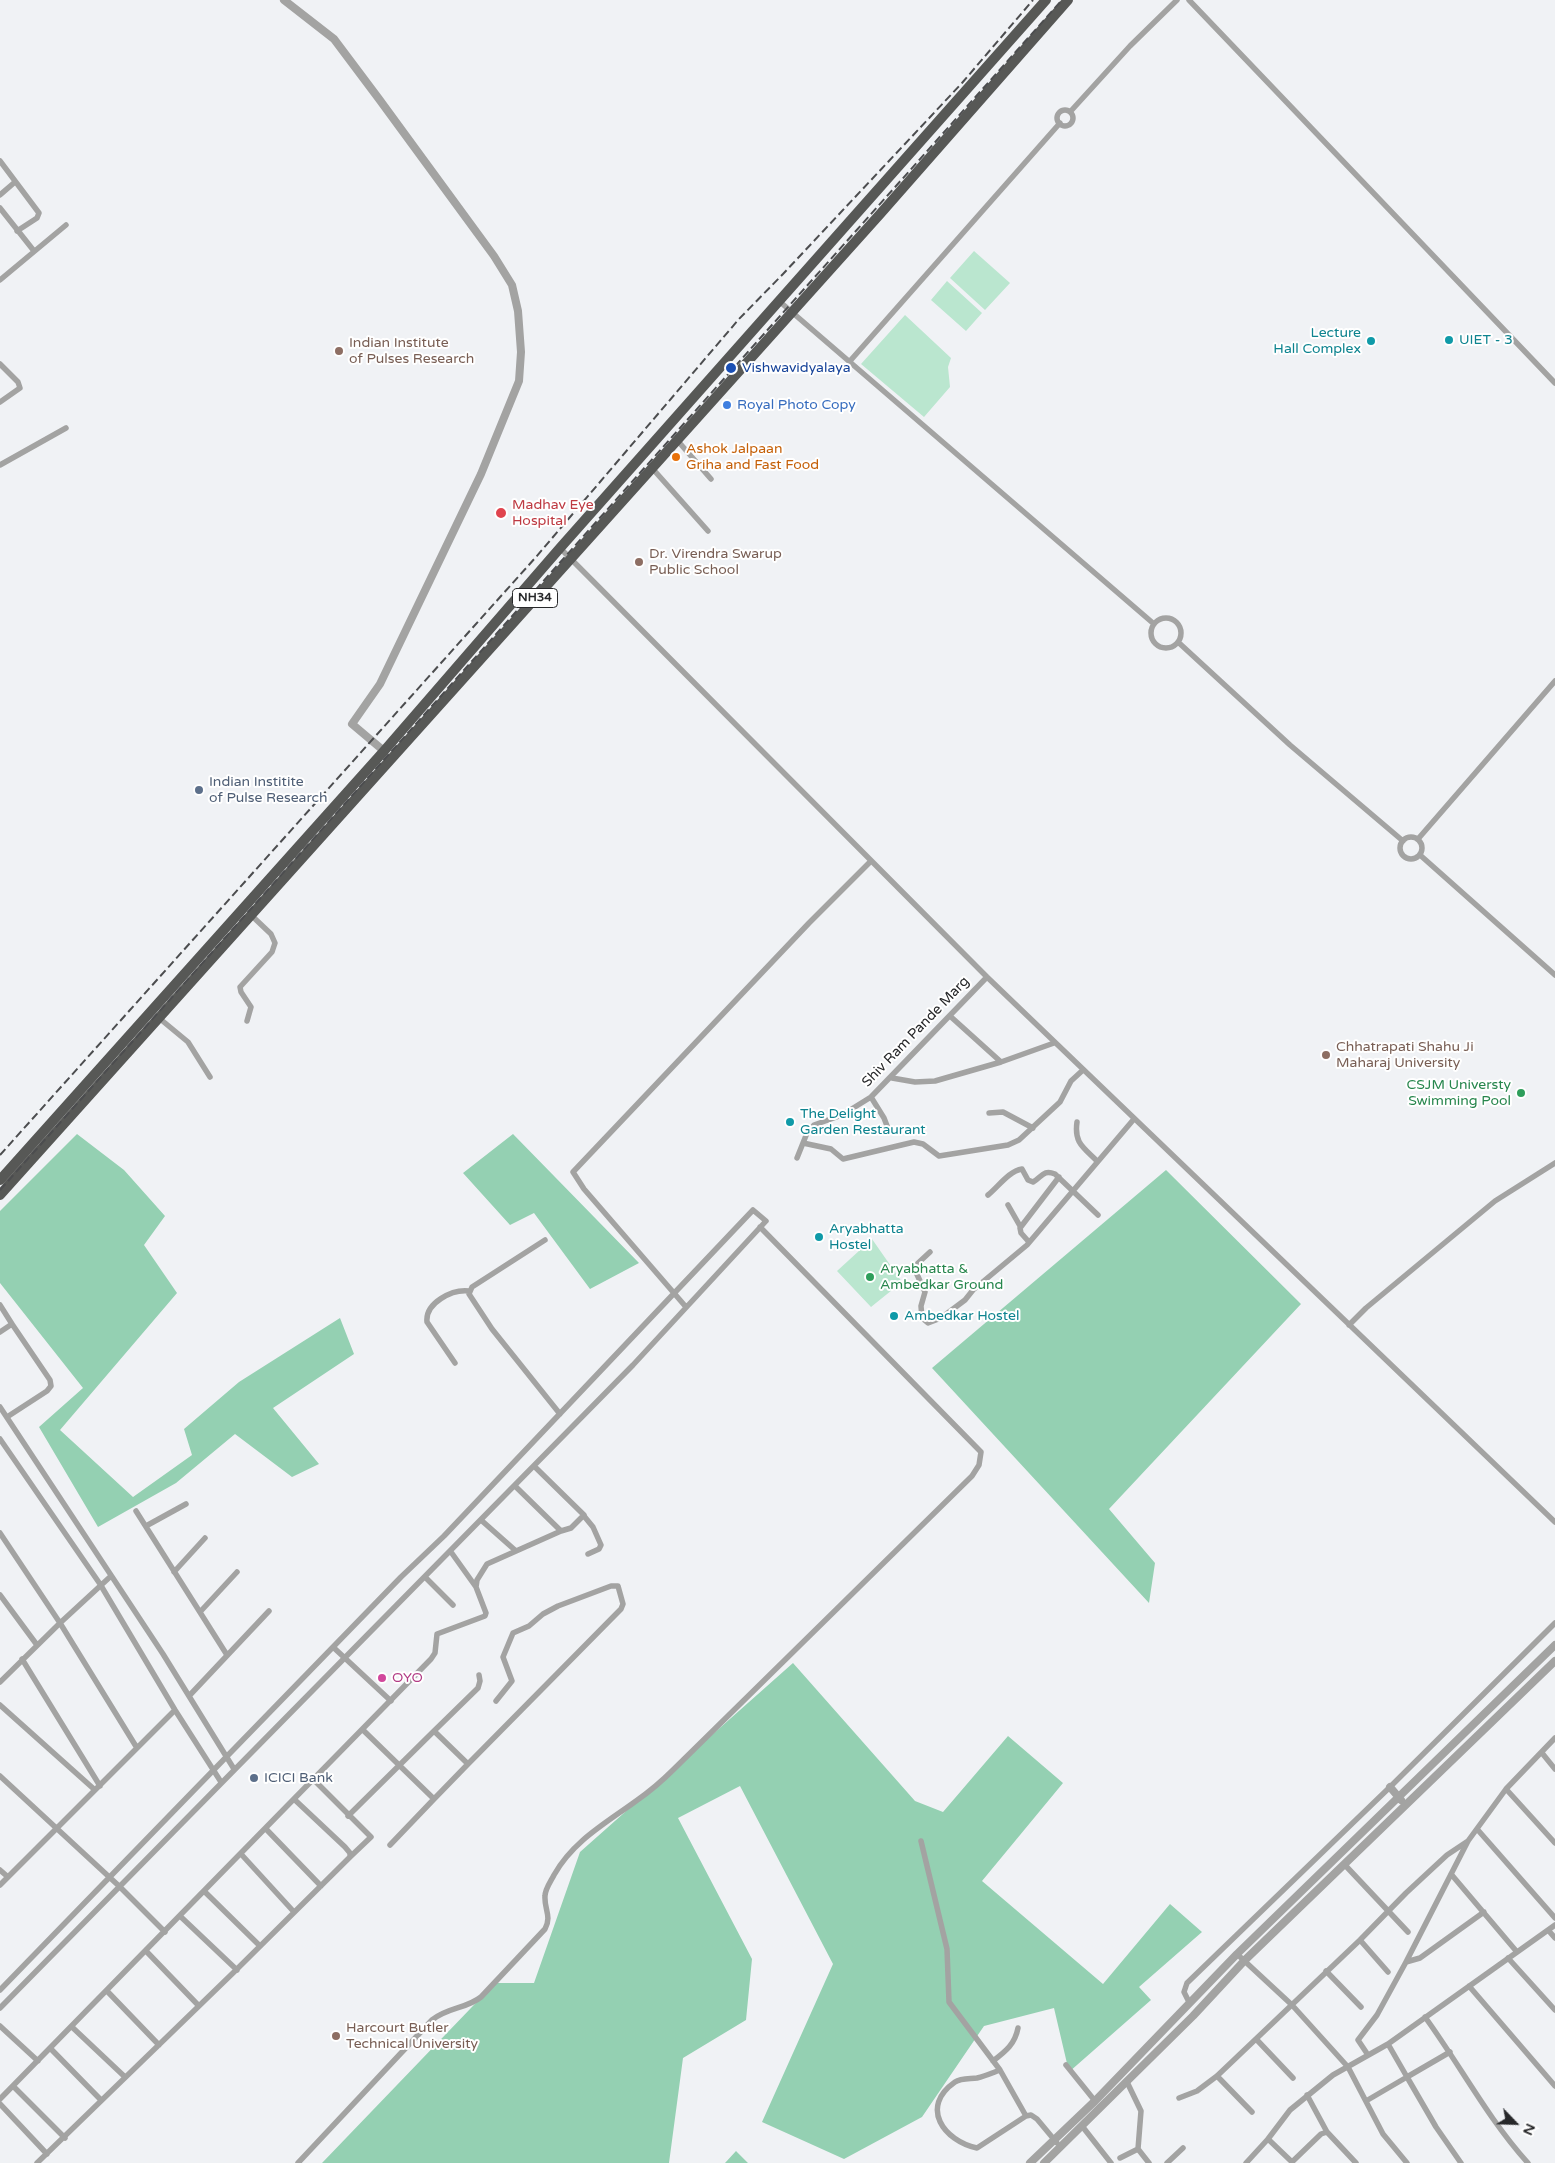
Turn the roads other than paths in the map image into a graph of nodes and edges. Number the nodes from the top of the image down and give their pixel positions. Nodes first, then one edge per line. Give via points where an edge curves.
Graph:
1 (284, 0) edge
2 (1046, 0) edge
3 (1068, 0) edge
4 (1177, 0) edge
5 (1189, 0) edge
6 (1070, 112) junction
7 (1060, 123) junction
8 (0, 161) edge
9 (16, 182) junction
10 (0, 195) edge
11 (0, 208) edge
12 (66, 225) dead end
13 (17, 231) junction
14 (34, 251) junction
15 (0, 280) edge
16 (779, 301) junction
17 (791, 311) junction
18 (850, 361) junction
19 (0, 364) edge
20 (1555, 383) edge
21 (0, 402) edge
22 (66, 428) dead end
23 (677, 440) junction
24 (0, 465) edge
25 (652, 468) junction
26 (711, 479) dead end
27 (708, 531) dead end
28 (560, 548) junction
29 (571, 559) junction
30 (1154, 624) junction
31 (1178, 642) junction
32 (1555, 682) edge
33 (384, 751) junction
34 (1418, 839) junction
35 (1403, 841) junction
36 (1420, 855) junction
37 (871, 861) junction
38 (251, 915) junction
39 (1555, 976) edge
40 (987, 977) junction
41 (950, 1016) junction
42 (159, 1018) junction
43 (248, 1021) dead end
44 (1054, 1043) junction
45 (1001, 1062) junction
46 (1083, 1070) junction
47 (210, 1077) dead end
48 (892, 1078) junction
49 (871, 1097) junction
50 (989, 1113) dead end
51 (1134, 1118) junction
52 (1077, 1122) dead end
53 (1033, 1128) junction
54 (889, 1131) dead end
55 (803, 1144) junction
56 (32, 1151) junction
57 (797, 1158) dead end
58 (1097, 1162) junction
59 (1555, 1163) edge
60 (1059, 1177) junction
61 (0, 1180) edge
62 (1073, 1192) junction
63 (0, 1195) edge
64 (988, 1195) dead end
65 (1008, 1205) dead end
66 (1098, 1215) dead end
67 (1020, 1226) junction
68 (760, 1227) junction
69 (544, 1240) dead end
70 (1029, 1242) junction
71 (930, 1252) dead end
72 (469, 1291) junction
73 (674, 1292) junction
74 (0, 1305) edge
75 (686, 1307) junction
76 (12, 1324) junction
77 (1349, 1325) junction
78 (0, 1332) edge
79 (455, 1362) dead end
80 (0, 1407) edge
81 (560, 1414) junction
82 (6, 1417) junction
83 (0, 1439) edge
84 (534, 1466) junction
85 (515, 1486) junction
86 (186, 1504) dead end
87 (136, 1511) dead end
88 (584, 1516) junction
89 (481, 1520) junction
90 (1555, 1522) edge
91 (146, 1526) junction
92 (561, 1531) junction
93 (0, 1533) edge
94 (205, 1538) dead end
95 (516, 1551) junction
96 (451, 1552) junction
97 (588, 1554) dead end
98 (174, 1572) junction
99 (237, 1572) dead end
100 (111, 1576) junction
101 (425, 1577) junction
102 (100, 1584) junction
103 (476, 1587) junction
104 (0, 1595) edge
105 (5, 1603) junction
106 (453, 1605) dead end
107 (0, 1608) edge
108 (268, 1611) dead end
109 (200, 1612) junction
110 (60, 1623) junction
111 (1555, 1623) edge
112 (37, 1645) junction
113 (1555, 1645) edge
114 (333, 1647) junction
115 (227, 1655) junction
116 (344, 1657) junction
117 (22, 1659) junction
118 (1555, 1661) edge
119 (479, 1675) dead end
120 (0, 1682) edge
121 (189, 1696) junction
122 (496, 1700) dead end
123 (391, 1701) junction
124 (0, 1705) edge
125 (175, 1710) junction
126 (363, 1730) junction
127 (434, 1731) junction
128 (1555, 1738) edge
129 (137, 1748) junction
130 (1542, 1753) junction
131 (227, 1756) junction
132 (468, 1764) junction
133 (399, 1766) junction
134 (234, 1769) junction
135 (1555, 1769) edge
136 (213, 1771) junction
137 (0, 1776) edge
138 (314, 1780) junction
139 (221, 1782) junction
140 (97, 1788) junction
141 (1506, 1789) junction
142 (1394, 1792) junction
143 (434, 1799) junction
144 (295, 1800) junction
145 (1406, 1805) junction
146 (348, 1816) junction
147 (57, 1828) junction
148 (266, 1829) junction
149 (1477, 1829) junction
150 (1468, 1841) junction
151 (921, 1842) dead end
152 (1555, 1843) edge
153 (390, 1845) dead end
154 (241, 1854) junction
155 (350, 1857) junction
156 (1344, 1864) junction
157 (0, 1870) edge
158 (1451, 1874) junction
159 (8, 1877) junction
160 (110, 1877) junction
161 (0, 1885) edge
162 (119, 1886) junction
163 (321, 1886) junction
164 (205, 1892) junction
165 (1388, 1910) junction
166 (294, 1912) junction
167 (1484, 1912) junction
168 (180, 1916) junction
169 (1555, 1918) edge
170 (1555, 1925) edge
171 (1263, 1929) junction
172 (1548, 1930) junction
173 (165, 1932) junction
174 (1408, 1932) dead end
175 (1269, 1936) junction
176 (1555, 1938) edge
177 (1360, 1940) junction
178 (260, 1946) junction
179 (146, 1951) junction
180 (1517, 1952) junction
181 (1237, 1954) junction
182 (1508, 1958) junction
183 (1245, 1960) junction
184 (1406, 1962) junction
185 (237, 1970) junction
186 (1326, 1971) junction
187 (1388, 1972) dead end
188 (1469, 1986) junction
189 (0, 1990) edge
190 (107, 1991) junction
191 (1186, 1996) junction
192 (1292, 2005) junction
193 (200, 2006) junction
194 (1360, 2007) dead end
195 (0, 2008) edge
196 (1555, 2010) edge
197 (1425, 2017) junction
198 (0, 2026) edge
199 (72, 2027) junction
200 (1018, 2028) dead end
201 (1257, 2040) junction
202 (159, 2044) junction
203 (1388, 2044) junction
204 (50, 2048) junction
205 (1450, 2052) junction
206 (1368, 2055) junction
207 (38, 2061) junction
208 (993, 2061) junction
209 (1066, 2065) dead end
210 (1348, 2067) junction
211 (1000, 2070) junction
212 (1217, 2076) junction
213 (124, 2077) junction
214 (1407, 2077) junction
215 (1294, 2078) dead end
216 (1127, 2082) junction
217 (13, 2086) junction
218 (1555, 2086) edge
219 (1307, 2095) junction
220 (1179, 2098) dead end
221 (0, 2099) edge
222 (101, 2100) junction
223 (1366, 2101) junction
224 (0, 2104) edge
225 (1098, 2104) junction
226 (1252, 2112) dead end
227 (1026, 2116) junction
228 (1082, 2126) junction
229 (1327, 2132) junction
230 (65, 2138) junction
231 (1268, 2138) junction
232 (1054, 2140) junction
233 (1060, 2147) junction
234 (1183, 2148) dead end
235 (1138, 2149) junction
236 (47, 2154) junction
237 (1120, 2158) dead end
238 (38, 2163) edge
239 (298, 2163) edge
240 (1030, 2163) edge
241 (1044, 2163) edge
242 (1111, 2163) edge
243 (1150, 2163) edge
244 (1167, 2163) edge
245 (1246, 2163) edge
246 (1292, 2163) edge
247 (1356, 2163) edge
248 (1407, 2163) edge
249 (1461, 2163) edge
250 (1528, 2163) edge

1 - 33 street via 334,39 379,98 498,263 512,285 518,311 519,381 495,441 380,684 352,724
2 - 16 highway, NH34
3 - 17 highway, NH34
4 - 6 street
5 - 20 street
6 - 7 street via 1060,112
6 - 7 street via 1073,119 1070,123 1065,126
7 - 18 street
8 - 9 street
9 - 10 street
9 - 13 street via 39,213 37,218
11 - 13 street
12 - 14 street
13 - 14 street
14 - 15 street
16 - 17 street
16 - 28 highway, NH34
17 - 18 street
17 - 23 highway, NH34
18 - 30 street
19 - 21 street via 20,388
22 - 24 street
23 - 25 highway, NH34
23 - 26 street
25 - 27 street
25 - 29 highway, NH34
28 - 29 street
28 - 33 highway, NH34
29 - 37 street
29 - 38 highway, NH34
30 - 31 street via 1164,618 1175,621 1181,631
30 - 31 street via 1151,635 1157,645 1168,648
31 - 35 street via 1290,745
32 - 34 street
33 - 56 highway, NH34
34 - 35 street via 1410,837
34 - 36 street via 1422,847
35 - 36 street via 1400,849 1404,857 1412,859
36 - 39 street
37 - 40 street
37 - 73 street via 573,1172 584,1189
38 - 42 highway, NH34
38 - 43 street via 271,934 275,943 272,952 240,987 251,1008
40 - 41 street, Shiv Ram Pande Marg
40 - 44 street
41 - 45 street
41 - 48 street, Shiv Ram Pande Marg
42 - 47 street via 188,1042
42 - 56 highway, NH34
44 - 45 street
44 - 46 street
45 - 48 street via 931,1082
46 - 51 street
46 - 53 street via 1071,1081 1060,1102
48 - 49 street, Shiv Ram Pande Marg
49 - 54 street
49 - 55 street, Shiv Ram Pande Marg via 842,1115 814,1125
50 - 53 street via 1007,1113
51 - 58 street
51 - 77 street
52 - 58 street via 1077,1140
53 - 55 street via 1013,1143 944,1155 935,1155 923,1144 914,1142 843,1159 831,1149
55 - 57 street, Shiv Ram Pande Marg
56 - 61 highway, NH34
56 - 63 highway, NH34
58 - 62 street
59 - 77 street via 1495,1201
60 - 62 street
60 - 64 street via 1046,1172 1033,1182 1028,1180 1022,1169 1018,1169
60 - 67 street
62 - 66 street
62 - 70 street
65 - 67 street
67 - 70 street
68 - 73 street via 766,1221 754,1210
68 - 75 street
68 - 239 street via 981,1452 977,1469 660,1782 575,1848 560,1865 546,1890 549,1915 545,1929 481,1997 432,2020
69 - 72 street
70 - 71 street via 965,1300 941,1318 928,1322 922,1318 924,1288 915,1270
72 - 79 street via 453,1292 430,1307 426,1314 427,1322
72 - 81 street via 492,1329
73 - 75 street
73 - 81 street
74 - 76 street
75 - 84 street
76 - 78 street
76 - 82 street via 51,1386
77 - 90 street
80 - 82 street
81 - 114 street
82 - 100 street
83 - 102 street
84 - 85 street
84 - 88 street
85 - 89 street
85 - 92 street
86 - 91 street
87 - 91 street
88 - 92 street via 572,1528
88 - 97 street via 601,1545
89 - 95 street
89 - 96 street
91 - 98 street
92 - 95 street
93 - 110 street
94 - 98 street
95 - 103 street via 487,1564
96 - 101 street
96 - 103 street
98 - 109 street
99 - 109 street
100 - 102 street
100 - 121 street
101 - 106 street
101 - 116 street
102 - 110 street
102 - 125 street
103 - 123 street via 486,1614 437,1634 433,1656
104 - 105 street
105 - 107 street
105 - 112 street
108 - 115 street
109 - 115 street
110 - 112 street
110 - 129 street
111 - 142 street
112 - 117 street
113 - 142 street
114 - 116 street
114 - 131 street
115 - 121 street
116 - 123 street
116 - 134 street
117 - 120 street
117 - 140 street
118 - 145 street
119 - 127 street via 478,1688
121 - 131 street
122 - 132 street via 512,1682 503,1658 513,1633 558,1606 618,1586 624,1604 621,1609
123 - 126 street
124 - 140 street
125 - 129 street
125 - 136 street
126 - 133 street
126 - 138 street
127 - 132 street
127 - 133 street
128 - 130 street
129 - 140 street
130 - 135 street
130 - 141 street
131 - 134 street
131 - 136 street
132 - 143 street
133 - 143 street
133 - 146 street
134 - 139 street
136 - 139 street
136 - 160 street
137 - 147 street
138 - 144 street
138 - 146 street
139 - 162 street
140 - 147 street
141 - 149 street
141 - 152 street
142 - 145 street
142 - 171 street
142 - 191 street via 1187,1983
143 - 153 street
144 - 148 street
144 - 155 street via 346,1847
145 - 156 street
146 - 155 street via 371,1837
147 - 159 street
147 - 160 street
148 - 154 street
148 - 163 street
149 - 150 street
149 - 169 street
150 - 158 street
150 - 165 street via 1447,1854
151 - 208 street via 947,1950 949,2002
154 - 164 street
154 - 166 street
155 - 163 street
156 - 165 street
156 - 175 street
157 - 159 street
158 - 167 street
158 - 184 street
159 - 161 street
160 - 162 street
160 - 189 street
162 - 173 street
162 - 195 street
163 - 166 street
164 - 168 street
164 - 178 street
165 - 174 street
165 - 177 street
166 - 178 street
167 - 180 street
167 - 184 street via 1420,1958
168 - 173 street
168 - 185 street
170 - 172 street
171 - 175 street
171 - 181 street
172 - 176 street
172 - 180 street
173 - 179 street
175 - 183 street
177 - 186 street
177 - 187 street
178 - 185 street
179 - 190 street
179 - 193 street
180 - 182 street
181 - 183 street
181 - 191 street
182 - 188 street
182 - 196 street
183 - 192 street
183 - 216 street
184 - 206 street via 1358,2040
185 - 193 street
186 - 192 street
186 - 194 street
188 - 197 street
188 - 218 street
190 - 199 street
190 - 202 street
191 - 225 street
192 - 201 street
192 - 210 street
193 - 202 street
197 - 203 street
197 - 205 street
198 - 207 street
199 - 204 street
199 - 213 street
200 - 208 street via 1011,2046
201 - 212 street
201 - 215 street
202 - 213 street
203 - 206 street
203 - 214 street
204 - 207 street
204 - 222 street
205 - 214 street
205 - 250 street via 1490,2115
206 - 210 street
207 - 217 street
208 - 211 street
209 - 225 street
210 - 219 street
210 - 223 street
211 - 227 street
211 - 227 street via 952,2084 936,2105 941,2126 978,2148
212 - 220 street via 1197,2091
212 - 226 street
213 - 222 street
214 - 223 street
214 - 249 street
216 - 225 street
216 - 235 street via 1141,2111
217 - 221 street
217 - 230 street
219 - 229 street
219 - 231 street via 1290,2110
222 - 230 street
223 - 248 street via 1384,2134
224 - 236 street
225 - 228 street
225 - 232 street
227 - 232 street via 1037,2119
228 - 233 street
228 - 242 street
229 - 246 street
229 - 247 street
230 - 236 street
231 - 245 street
231 - 246 street
232 - 233 street
232 - 240 street
233 - 241 street
234 - 244 street
235 - 237 street
235 - 243 street
236 - 238 street

